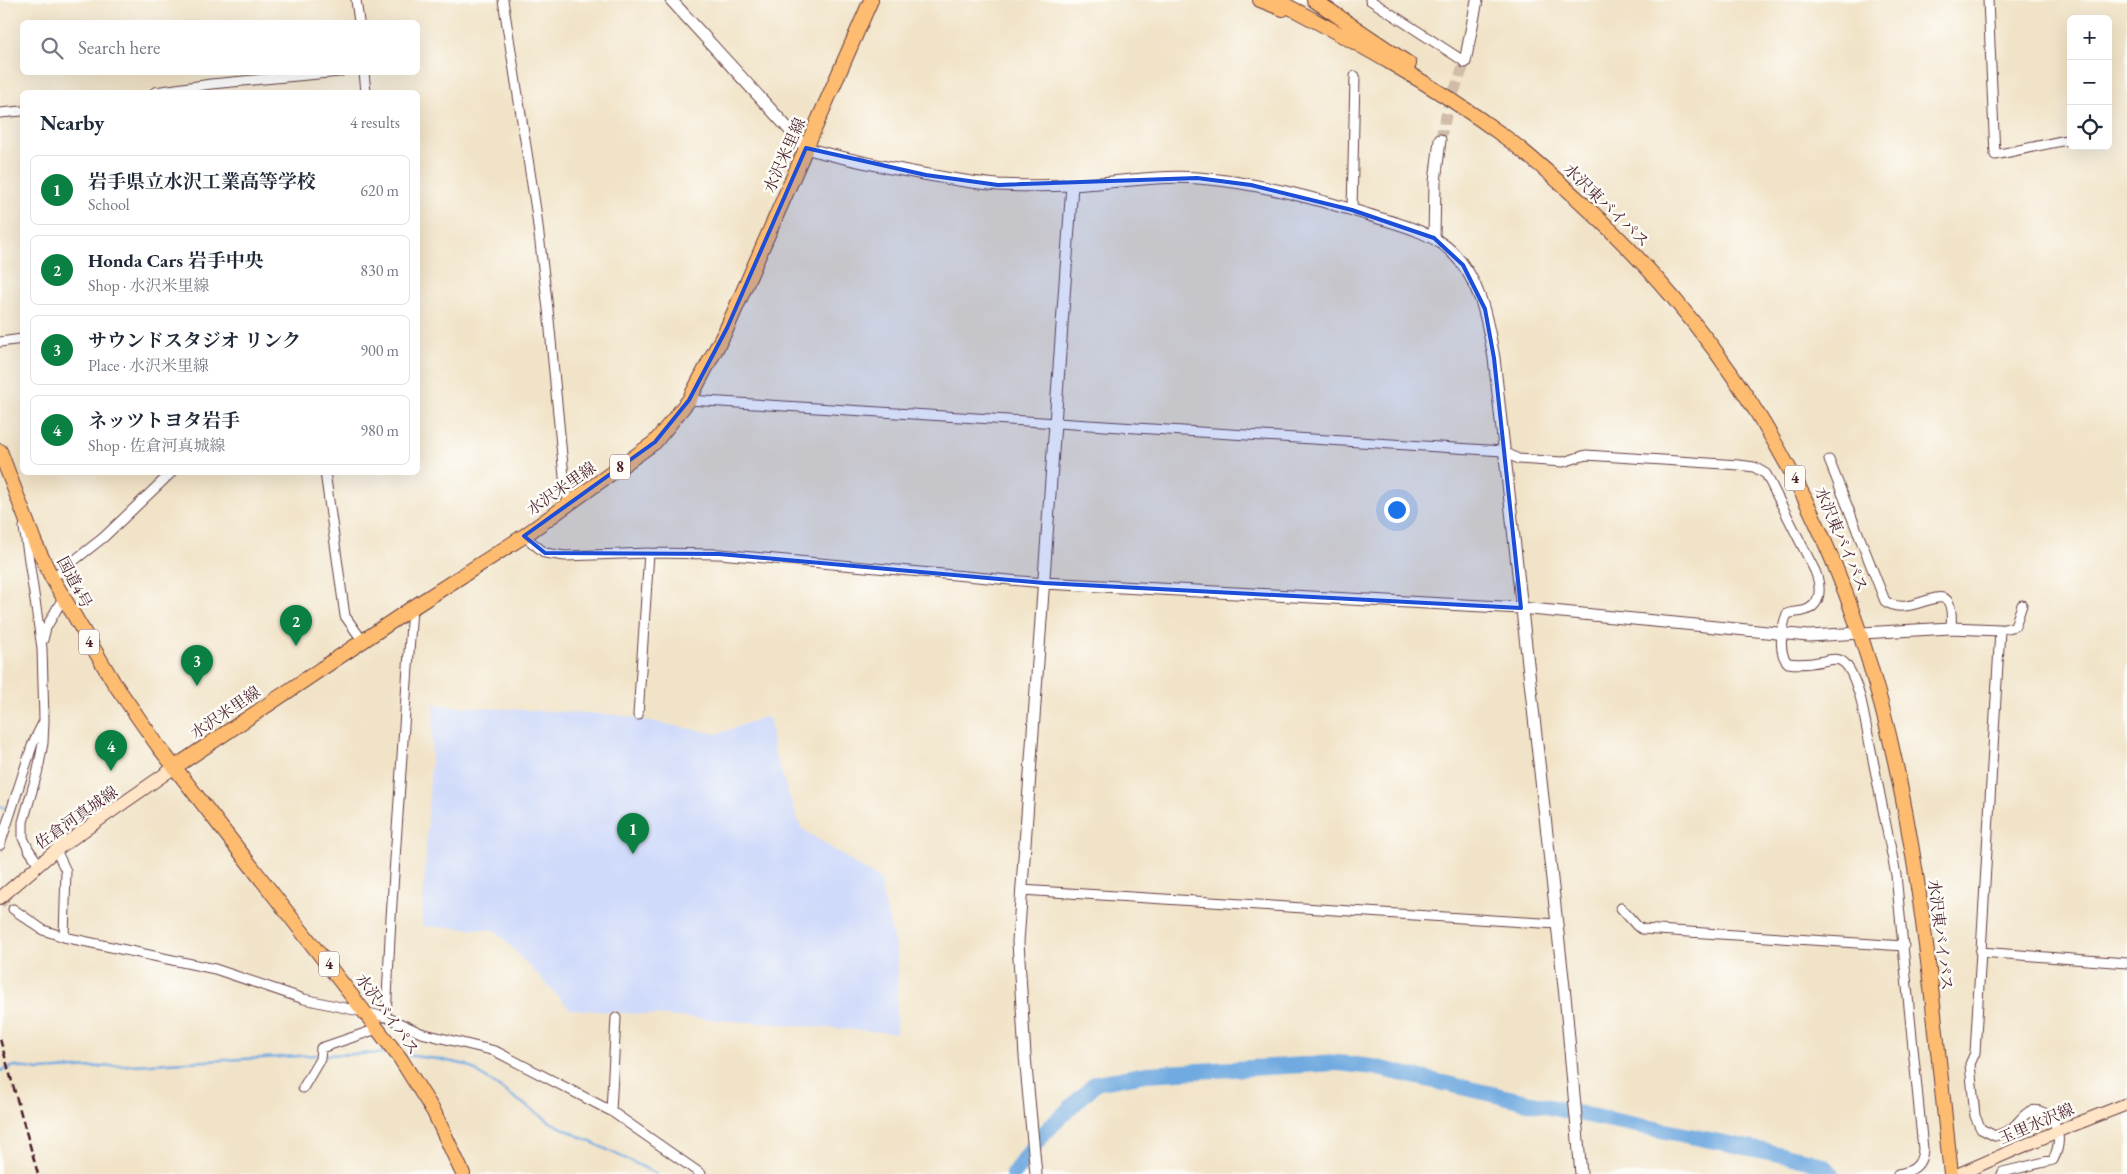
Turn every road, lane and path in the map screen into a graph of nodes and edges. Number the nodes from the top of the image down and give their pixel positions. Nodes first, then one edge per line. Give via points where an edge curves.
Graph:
1 (356, 0) edge
2 (503, 0) edge
3 (672, 0) edge
4 (872, 0) edge
5 (1260, 0) edge
6 (1276, 0) edge
7 (1314, 0) edge
8 (1370, 0) edge
9 (1477, 0) edge
10 (1988, 0) edge
11 (359, 20) edge
12 (1323, 25) junction
13 (1465, 62) joint
14 (308, 75) edge
15 (364, 75) edge
16 (1355, 76) dead end
17 (169, 90) edge
18 (366, 90) edge
19 (20, 111) edge
20 (0, 113) edge
21 (1506, 138) junction
22 (1440, 140) tunnel mouth
23 (2067, 140) edge
24 (806, 148) junction
25 (1072, 185) junction
26 (1352, 210) junction
27 (1434, 238) junction
28 (20, 339) edge
29 (0, 342) edge
30 (689, 400) junction
31 (1054, 423) junction
32 (0, 451) edge
33 (1503, 451) junction
34 (1829, 460) dead end
35 (169, 475) edge
36 (325, 475) edge
37 (569, 503) junction
38 (20, 506) junction
39 (524, 536) junction
40 (649, 553) junction
41 (52, 578) junction
42 (1044, 583) junction
43 (63, 598) junction
44 (2022, 605) dead end
45 (412, 608) junction
46 (1521, 608) junction
47 (1951, 628) junction
48 (2000, 630) junction
49 (1861, 633) junction
50 (1783, 635) junction
51 (362, 640) junction
52 (42, 648) junction
53 (638, 715) dead end
54 (44, 720) junction
55 (175, 767) junction
56 (0, 845) edge
57 (56, 850) junction
58 (38, 863) junction
59 (1021, 890) junction
60 (0, 898) edge
61 (1621, 908) dead end
62 (13, 909) tunnel mouth
63 (1557, 924) junction
64 (64, 937) junction
65 (1904, 946) junction
66 (1980, 952) junction
67 (2127, 963) edge
68 (368, 1014) junction
69 (386, 1017) junction
70 (616, 1018) dead end
71 (377, 1029) junction
72 (303, 1088) dead end
73 (2127, 1104) edge
74 (611, 1111) junction
75 (2058, 1131) junction
76 (463, 1174) edge
77 (701, 1174) edge
78 (1036, 1174) edge
79 (1580, 1174) edge
80 (1898, 1174) edge
81 (1951, 1174) edge
82 (1959, 1174) edge
83 (2002, 1174) edge

1 - 11 street
2 - 37 street via 536,210
3 - 24 street
4 - 24 main road, 水沢米里線 / 8
5 - 12 main road
6 - 12 main road, 水沢東バイパス / 4
7 - 21 main road via 1446,90
8 - 13 street
9 - 13 street
10 - 23 street via 1995,155
12 - 21 main road, 水沢東バイパス / 4 via 1389,62
14 - 17 street
15 - 18 street
16 - 26 street
19 - 20 street
21 - 49 main road, 水沢東バイパス / 4 via 1552,175 1636,254 1709,343 1773,437 1801,488 1826,541
22 - 27 street
24 - 25 street via 926,175 998,185
24 - 30 main road, 水沢米里線 / 8 via 727,328
25 - 26 street via 1197,178 1251,184
25 - 31 street
26 - 27 street
27 - 33 street via 1451,250 1463,265 1484,309 1494,358
28 - 29 street
30 - 31 street
30 - 37 main road, 水沢米里線 / 8 via 655,442
31 - 33 street
31 - 42 street
32 - 38 main road, 国道4号 / 4
33 - 46 street
33 - 50 street via 1518,459 1563,462 1586,455 1739,465 1754,467 1766,474 1820,585 1820,596 1815,606 1787,614
34 - 47 street via 1885,601 1892,607 1901,608 1942,597 1952,609
35 - 41 street via 104,537
36 - 51 street via 345,616
37 - 39 main road, 水沢米里線 / 8
38 - 41 main road, 国道4号 / 4
38 - 52 street
39 - 40 street via 545,553 565,556
39 - 45 main road, 水沢米里線 / 8
40 - 42 street via 719,554
40 - 53 street
41 - 43 main road, 国道4号 / 4
42 - 46 street
42 - 59 street
43 - 52 street via 46,628
43 - 55 main road, 国道4号 / 4 via 114,683
44 - 48 street via 2015,626
45 - 51 main road, 水沢米里線 / 8
45 - 69 street
46 - 50 street
46 - 63 street
47 - 48 street
47 - 49 street
48 - 66 street
49 - 50 street
49 - 81 main road, 水沢東バイパス / 4 via 1900,784 1918,884
50 - 65 street via 1782,655 1788,663 1836,659 1849,667 1855,678 1896,875
51 - 55 main road, 水沢米里線 / 8
52 - 54 street
54 - 56 street via 33,743
54 - 58 street via 43,742 23,838
55 - 57 main road, 佐倉河真城線
55 - 68 main road, 水沢バイパス / 4
57 - 58 main road, 佐倉河真城線
57 - 64 street via 66,871
58 - 60 main road, 佐倉河真城線
59 - 63 street
59 - 78 street via 1019,951
61 - 65 street via 1642,929
62 - 64 street via 42,930
63 - 79 street via 1577,1114
64 - 68 street via 216,969 304,999
65 - 80 street via 1923,1149 1922,1160 1916,1168
66 - 67 street
66 - 75 street via 1975,1053 1970,1064 1975,1116 1981,1129 1995,1136 2011,1129 2027,1113 2037,1110 2049,1115
68 - 69 street
68 - 71 main road, 水沢バイパス / 4
69 - 74 street via 421,1034 495,1051
70 - 74 street
71 - 72 street via 321,1048 320,1059
71 - 76 main road, 水沢バイパス / 4 via 400,1058 434,1112
73 - 75 main road, 玉里水沢線
74 - 77 street
75 - 82 main road, 玉里水沢線
75 - 83 street via 2059,1149 2053,1160

